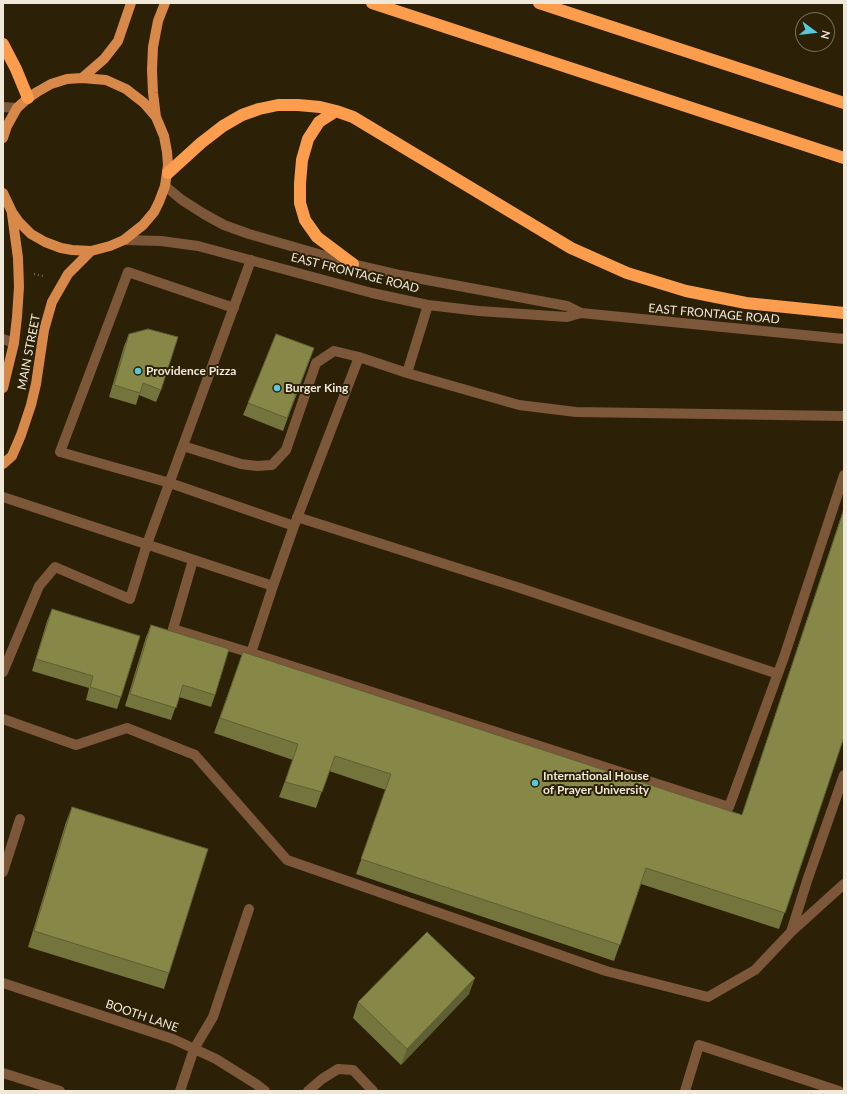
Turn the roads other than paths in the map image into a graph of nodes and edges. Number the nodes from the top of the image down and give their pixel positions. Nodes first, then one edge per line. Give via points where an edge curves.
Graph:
1 (165, 3) edge
2 (372, 3) edge
3 (539, 3) edge
4 (130, 7) edge
5 (3, 44) edge
6 (82, 78) junction
7 (28, 98) junction
8 (844, 103) edge
9 (3, 107) edge
10 (17, 108) junction
11 (336, 111) junction
12 (156, 117) junction
13 (3, 138) edge
14 (844, 158) edge
15 (168, 173) junction
16 (165, 186) junction
17 (3, 193) edge
18 (12, 212) junction
19 (124, 240) junction
20 (90, 251) junction
21 (251, 260) junction
22 (353, 264) junction
23 (428, 305) junction
24 (234, 308) junction
25 (581, 313) junction
26 (844, 313) edge
27 (3, 339) edge
28 (844, 339) edge
29 (14, 343) junction
30 (359, 357) junction
31 (407, 373) junction
32 (3, 388) edge
33 (844, 416) edge
34 (183, 446) junction
35 (3, 464) edge
36 (844, 475) edge
37 (170, 483) junction
38 (3, 497) edge
39 (295, 522) junction
40 (148, 544) junction
41 (193, 560) junction
42 (273, 586) junction
43 (251, 653) junction
44 (3, 672) edge
45 (778, 674) junction
46 (3, 718) edge
47 (844, 775) edge
48 (20, 819) dead end
49 (3, 872) edge
50 (844, 884) edge
51 (249, 909) dead end
52 (791, 932) junction
53 (3, 983) edge
54 (194, 1049) junction
55 (3, 1073) edge
56 (60, 1091) edge
57 (180, 1091) edge
58 (265, 1091) edge
59 (308, 1091) edge
60 (372, 1091) edge
61 (685, 1091) edge
62 (839, 1091) edge

1 - 12 main road via 158,21 153,48
2 - 14 highway
3 - 8 highway
4 - 6 main road via 118,41 104,59
5 - 7 highway
6 - 7 main road via 51,84
6 - 12 main road via 106,80 126,89 144,103
7 - 10 main road
9 - 10 street
10 - 13 main road
11 - 15 highway via 320,107 278,105 242,115 212,134
11 - 22 highway via 319,122 308,139 302,160 300,203 305,220 317,237
11 - 26 highway via 353,117 571,248 620,270 686,291 746,304
12 - 15 main road via 168,152
15 - 16 main road
16 - 19 main road via 154,212
16 - 22 street, EAST FRONTAGE ROAD via 182,200 224,225 256,237
17 - 18 main road
18 - 20 main road via 31,234 45,242 66,249
18 - 29 main road, MAIN STREET via 19,288
19 - 20 main road
19 - 21 street, EAST FRONTAGE ROAD via 198,246
20 - 35 main road, MAIN STREET via 68,274 52,302 44,330 31,405 12,456
21 - 23 street, EAST FRONTAGE ROAD via 372,293
21 - 24 street
22 - 25 street, EAST FRONTAGE ROAD via 567,306
23 - 25 street, EAST FRONTAGE ROAD via 567,317
23 - 31 street
24 - 34 street
24 - 37 street via 128,272 60,452
25 - 28 street, EAST FRONTAGE ROAD
27 - 29 street
29 - 32 main road, MAIN STREET
30 - 31 street
30 - 34 street via 334,351 316,363 286,450 272,465 241,464
30 - 39 street
31 - 33 street via 519,405 576,412
34 - 37 street
36 - 45 street
37 - 39 street
37 - 40 street
38 - 40 street
39 - 42 street
39 - 45 street via 520,588
40 - 41 street
40 - 44 street via 130,599 55,567 39,586
41 - 42 street
41 - 43 street via 173,629
42 - 43 street
43 - 45 street via 729,807
46 - 52 street via 76,745 127,728 195,755 287,860 606,971 708,997 755,970
47 - 52 street
48 - 49 street
50 - 52 street
51 - 54 street via 213,1017
53 - 54 street, BOOTH LANE via 172,1039
54 - 57 street
54 - 58 street, BOOTH LANE via 216,1059
55 - 56 street
59 - 60 street via 338,1069 353,1070
61 - 62 street via 699,1045

